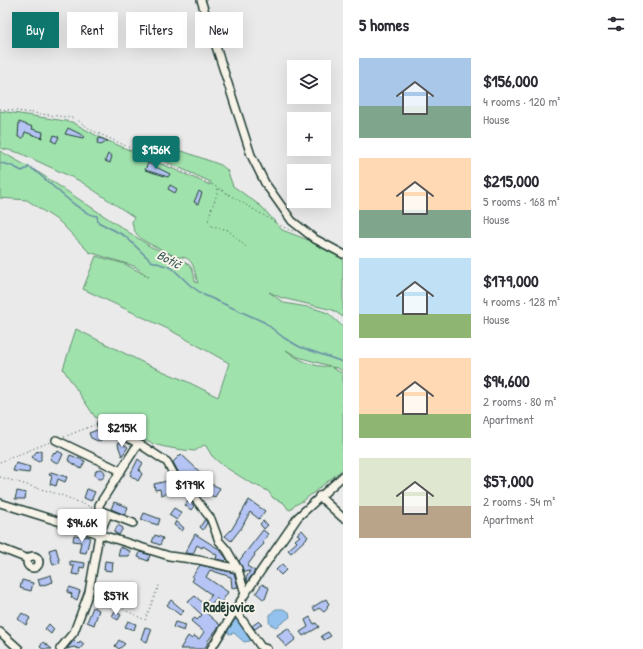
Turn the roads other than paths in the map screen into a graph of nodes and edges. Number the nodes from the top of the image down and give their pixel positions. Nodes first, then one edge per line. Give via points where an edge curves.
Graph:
1 (201, 0) edge
2 (343, 254) edge
3 (101, 424) dead end
4 (56, 440) dead end
5 (138, 444) junction
6 (121, 471) junction
7 (343, 476) edge
8 (319, 496) junction
9 (0, 503) edge
10 (108, 514) junction
11 (343, 518) edge
12 (133, 523) dead end
13 (99, 535) junction
14 (0, 548) edge
15 (28, 559) dead end
16 (238, 569) junction
17 (245, 594) junction
18 (236, 610) junction
19 (0, 632) edge
20 (263, 648) edge
21 (19, 649) edge
22 (60, 649) edge
23 (211, 649) edge

1 - 2 street via 248,148 265,183 292,221 314,239
3 - 5 street
4 - 6 street
5 - 6 street
5 - 16 street via 162,458 177,480 212,519 219,541
6 - 10 street via 99,505 99,510
7 - 8 street
8 - 11 street
8 - 17 street via 298,516
9 - 13 street
10 - 12 street
10 - 13 street
13 - 16 street via 169,556
13 - 22 street via 89,592 74,632
14 - 15 street
16 - 17 street
17 - 18 street
18 - 20 street
18 - 23 street
19 - 21 street

